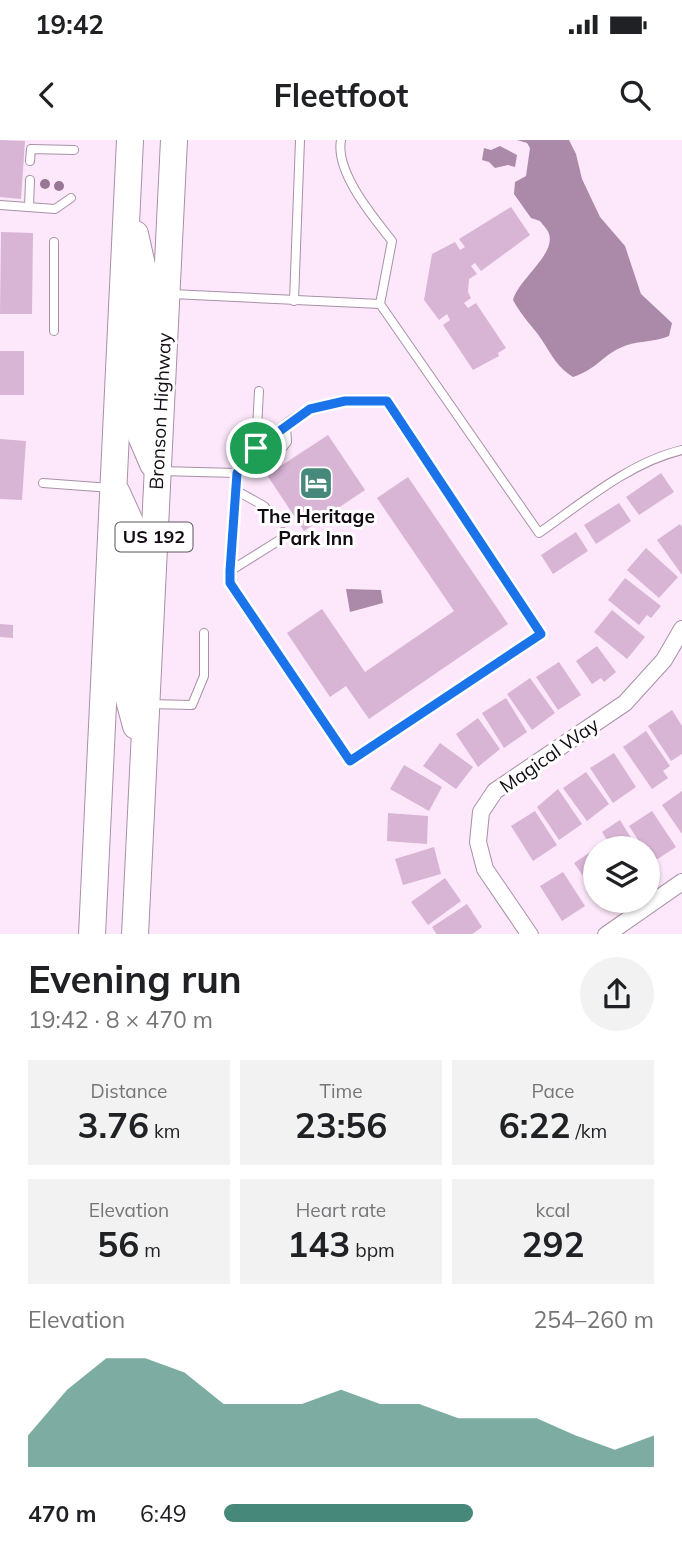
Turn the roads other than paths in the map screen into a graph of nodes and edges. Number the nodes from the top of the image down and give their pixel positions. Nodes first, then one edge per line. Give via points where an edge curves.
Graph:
1 (130, 140) edge
2 (174, 140) edge
3 (300, 140) edge
4 (341, 140) edge
5 (74, 150) dead end
6 (30, 161) dead end
7 (30, 180) dead end
8 (71, 198) dead end
9 (127, 202) junction
10 (0, 205) edge
11 (29, 207) junction
12 (54, 242) dead end
13 (166, 294) junction
14 (294, 301) junction
15 (380, 304) junction
16 (54, 331) dead end
17 (259, 391) dead end
18 (286, 426) junction
19 (283, 447) dead end
20 (256, 448) junction
21 (682, 450) edge
22 (270, 455) dead end
23 (244, 463) junction
24 (157, 470) junction
25 (237, 473) junction
26 (43, 483) dead end
27 (114, 488) junction
28 (237, 491) junction
29 (272, 517) dead end
30 (283, 532) dead end
31 (230, 571) junction
32 (682, 629) edge
33 (204, 633) dead end
34 (146, 704) junction
35 (143, 752) junction
36 (682, 882) edge
37 (93, 934) edge
38 (135, 934) edge
39 (530, 934) edge
40 (606, 934) edge

1 - 9 highway, US 192
2 - 13 highway, Bronson Highway / US 192
3 - 14 lane
4 - 15 lane via 346,175 392,241
5 - 6 lane via 31,149
7 - 11 lane
8 - 11 lane via 55,209
9 - 24 highway via 146,283 138,418 145,450
9 - 27 highway, US 192
10 - 11 lane
12 - 16 lane
13 - 14 lane
13 - 24 highway, Bronson Highway / US 192
14 - 15 lane
15 - 21 lane via 539,533 618,480
17 - 20 lane
18 - 19 lane
18 - 20 lane
18 - 31 lane via 310,409 345,401 387,401 541,634 350,761 230,583
20 - 23 lane
22 - 23 lane
23 - 25 lane
24 - 25 lane
24 - 34 highway, Bronson Highway / US 192
25 - 28 lane
26 - 27 lane
27 - 35 highway via 132,531 124,681
27 - 37 highway, US 192
28 - 29 lane via 264,506
28 - 31 lane
30 - 31 lane via 285,536
32 - 39 street, Magical Way via 664,660 625,703 495,791 481,812 478,842 485,869
33 - 34 lane via 204,676 192,705
34 - 35 highway, Bronson Highway / US 192
35 - 38 highway, Bronson Highway / US 192
36 - 40 street

